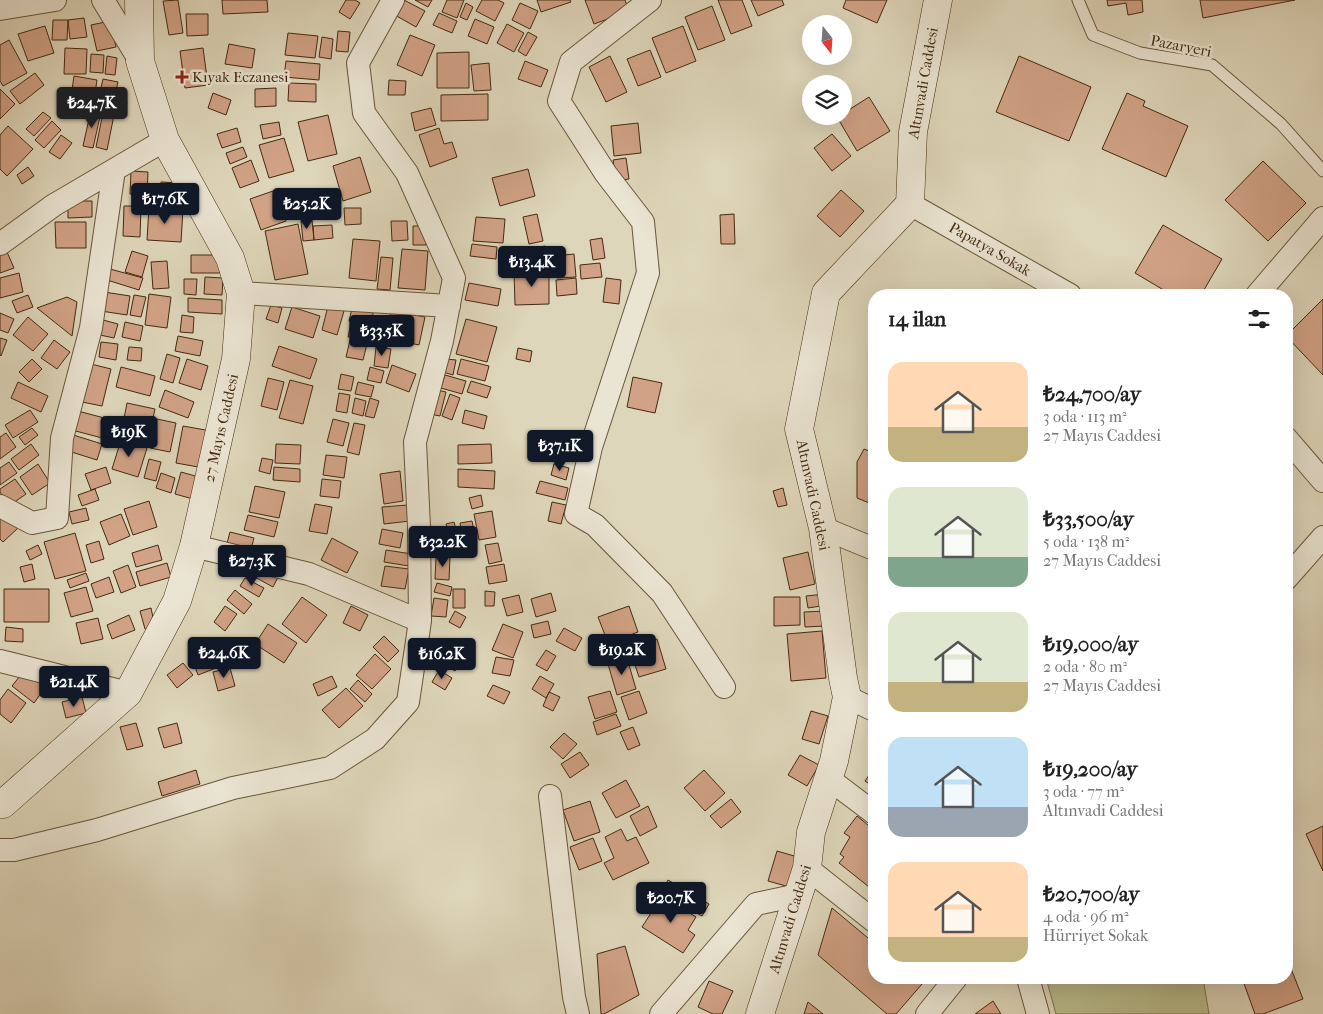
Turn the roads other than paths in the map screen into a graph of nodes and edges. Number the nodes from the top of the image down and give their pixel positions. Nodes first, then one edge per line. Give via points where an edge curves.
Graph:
1 (55, 0) edge
2 (103, 0) edge
3 (140, 0) edge
4 (393, 0) edge
5 (650, 0) edge
6 (938, 0) edge
7 (1078, 0) edge
8 (0, 9) edge
9 (140, 61) junction
10 (165, 140) junction
11 (114, 170) junction
12 (1323, 171) edge
13 (910, 204) junction
14 (1323, 218) edge
15 (0, 244) edge
16 (1059, 289) edge
17 (1262, 289) edge
18 (241, 293) junction
19 (449, 306) junction
20 (1293, 446) edge
21 (1323, 481) edge
22 (0, 506) edge
23 (823, 528) junction
24 (1323, 537) edge
25 (194, 546) junction
26 (868, 547) edge
27 (1293, 571) edge
28 (420, 622) junction
29 (0, 661) edge
30 (724, 686) dead end
31 (128, 693) junction
32 (847, 697) junction
33 (868, 707) edge
34 (829, 779) junction
35 (550, 796) dead end
36 (0, 804) edge
37 (868, 808) edge
38 (0, 850) edge
39 (807, 868) junction
40 (798, 895) junction
41 (868, 916) edge
42 (948, 984) edge
43 (1030, 984) edge
44 (578, 1014) edge
45 (661, 1014) edge
46 (760, 1014) edge
47 (927, 1014) edge
48 (1038, 1014) edge

1 - 8 street
2 - 9 street
3 - 9 street, 27 Mayıs Caddesi
4 - 19 street via 358,63 364,112 407,173 454,278
5 - 30 street via 571,62 558,101 606,174 643,222 648,273 591,447 576,514 595,525 662,594
6 - 13 street, Altınvadi Caddesi via 912,132
7 - 12 lane, Pazaryeri via 1093,35 1140,53 1212,65 1281,124
9 - 10 street, 27 Mayıs Caddesi
10 - 11 street
10 - 18 street, 27 Mayıs Caddesi via 230,258
11 - 15 street via 54,205
11 - 22 street via 92,328 62,438 57,518 32,523
13 - 16 street, Papatya Sokak
13 - 23 street, Altınvadi Caddesi via 826,293 799,429
14 - 17 street
18 - 19 street
18 - 25 street, 27 Mayıs Caddesi via 236,359
19 - 28 street via 415,442
20 - 21 street
23 - 26 street
23 - 32 street, Altınvadi Caddesi
24 - 27 street
25 - 28 street via 309,574
25 - 31 street, 27 Mayıs Caddesi via 177,601
28 - 38 street via 408,702 375,740 330,768 233,788 97,830 14,850
29 - 31 street
31 - 36 street, 27 Mayıs Caddesi via 4,804
32 - 33 street
32 - 34 street, Altınvadi Caddesi
34 - 37 street
34 - 39 street, Altınvadi Caddesi via 812,832
35 - 44 street
39 - 40 street, Altınvadi Caddesi
39 - 41 street
40 - 45 street via 756,904
40 - 46 street, Altınvadi Caddesi
42 - 47 street
43 - 48 street

